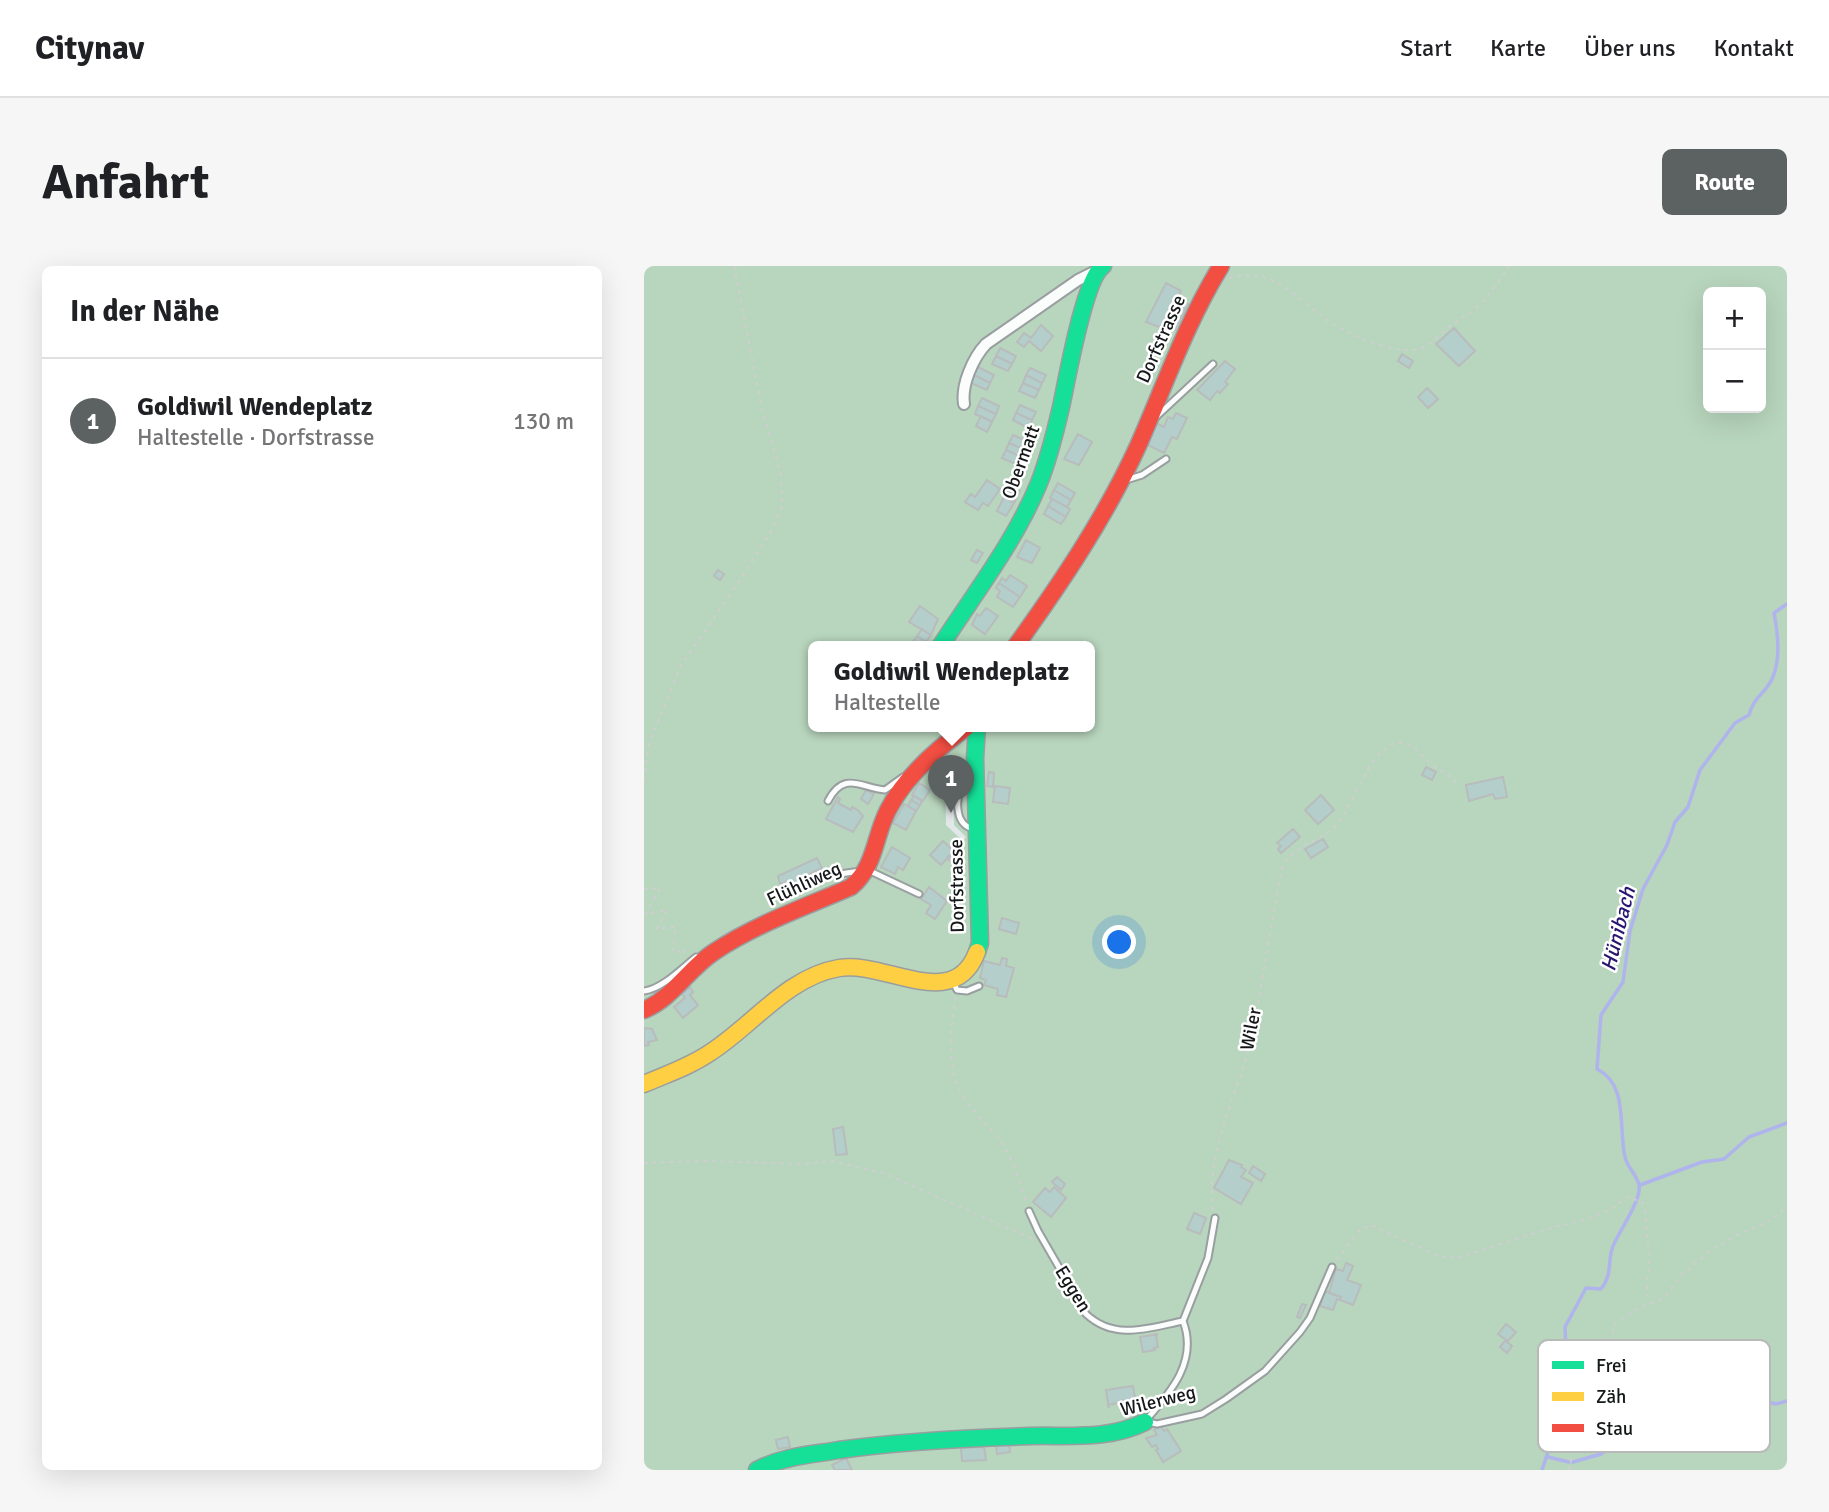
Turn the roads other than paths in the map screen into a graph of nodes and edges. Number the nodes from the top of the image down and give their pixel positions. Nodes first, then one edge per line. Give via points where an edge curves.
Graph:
1 (1099, 269) edge
2 (1223, 273) edge
3 (1213, 364) dead end
4 (964, 404) dead end
5 (1149, 420) junction
6 (1166, 459) dead end
7 (1120, 482) junction
8 (944, 641) edge
9 (1019, 641) edge
10 (961, 732) edge
11 (977, 732) edge
12 (915, 774) junction
13 (828, 801) dead end
14 (868, 870) junction
15 (818, 877) dead end
16 (919, 894) dead end
17 (727, 944) junction
18 (955, 986) junction
19 (979, 986) dead end
20 (644, 991) edge
21 (644, 1010) edge
22 (644, 1084) edge
23 (1029, 1211) road end
24 (1215, 1219) road end
25 (1332, 1267) road end
26 (1183, 1321) junction
27 (1145, 1422) junction
28 (757, 1470) edge

1 - 4 street, Obermatt via 986,344 964,388
1 - 8 street, Obermatt via 1084,307 1051,449 1035,492
2 - 5 street, Dorfstrasse via 1201,300
3 - 5 lane
5 - 7 street, Dorfstrasse
6 - 7 lane via 1133,480
7 - 9 street, Dorfstrasse
10 - 12 street, Flühliweg
11 - 18 street, Dorfstrasse via 980,943 974,961
12 - 13 lane via 885,790 843,784
12 - 14 street, Flühliweg via 888,810
14 - 15 lane
14 - 16 lane
14 - 17 street, Flühliweg via 851,887
17 - 20 lane via 701,953
17 - 21 street, Flühliweg via 661,1002
18 - 19 lane via 967,991
18 - 22 street via 924,983 866,967 827,971 795,986 708,1055
23 - 26 lane, Eggen via 1086,1314 1096,1323 1111,1330 1133,1331
24 - 26 lane via 1208,1258
25 - 27 lane, Wilerweg via 1310,1318 1265,1371 1202,1413 1157,1424
26 - 27 lane via 1188,1356 1181,1376
27 - 28 street, Wilerweg via 1108,1435 883,1444 778,1459

